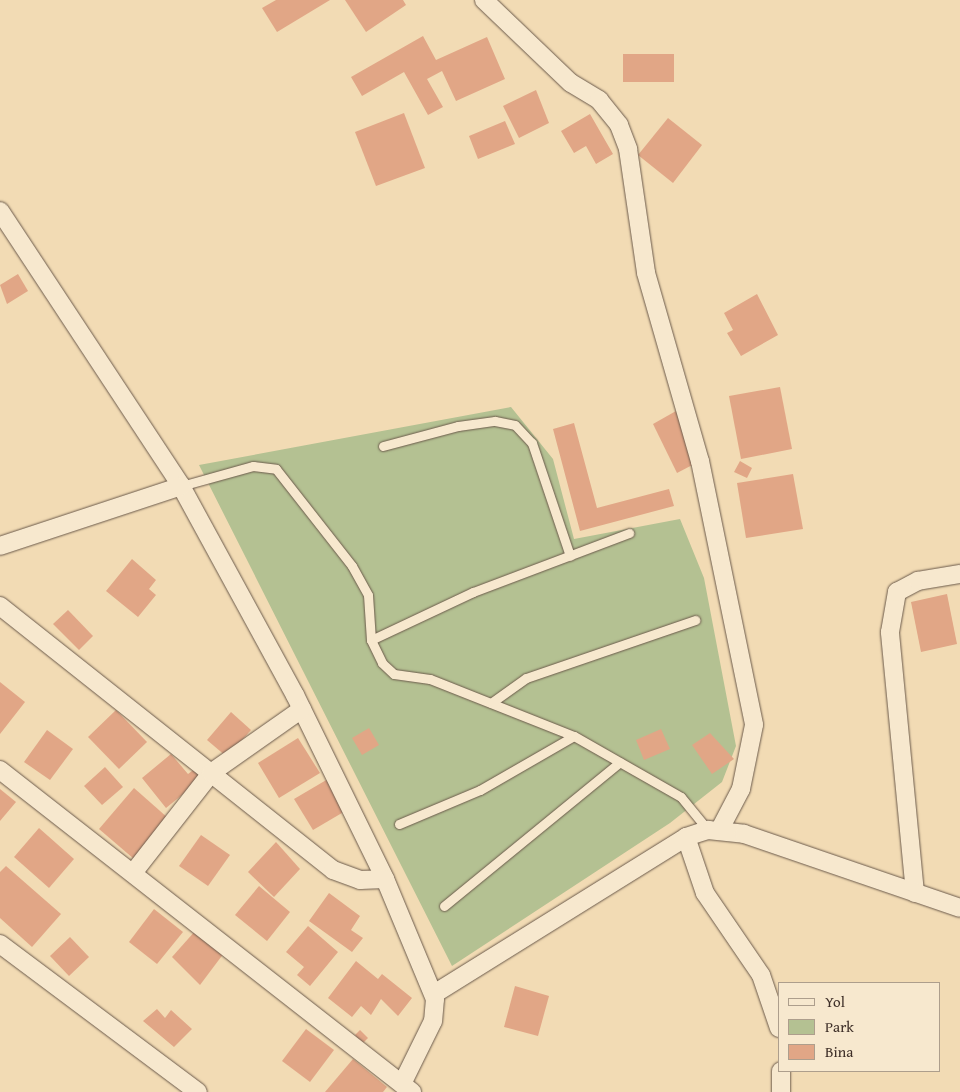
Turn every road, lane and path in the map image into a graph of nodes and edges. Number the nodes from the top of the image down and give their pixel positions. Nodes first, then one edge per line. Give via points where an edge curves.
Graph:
1 (484, 0) edge
2 (0, 211) edge
3 (383, 446) dead end
4 (181, 486) junction
5 (629, 533) dead end
6 (0, 546) edge
7 (570, 556) junction
8 (960, 574) edge
9 (0, 606) edge
10 (695, 620) dead end
11 (372, 640) junction
12 (491, 703) junction
13 (302, 709) junction
14 (574, 736) junction
15 (620, 762) junction
16 (0, 770) edge
17 (211, 773) junction
18 (399, 824) dead end
19 (714, 829) junction
20 (686, 837) junction
21 (132, 873) junction
22 (385, 879) junction
23 (915, 893) junction
24 (444, 906) dead end
25 (960, 908) edge
26 (0, 944) edge
27 (434, 994) junction
28 (778, 1025) edge
29 (781, 1072) edge
30 (407, 1088) edge
31 (198, 1092) edge
32 (781, 1092) edge

1 - 19 street via 571,84 599,100 619,125 628,149 646,273 700,461 754,725 741,790
2 - 4 street
3 - 7 lane via 458,426 495,421 515,425 532,443
4 - 6 street
4 - 11 lane via 253,466 276,469 352,566 368,595
4 - 13 street
5 - 7 lane
7 - 11 lane via 474,592
8 - 23 street via 918,581 896,592 890,632
9 - 17 street
10 - 12 lane via 526,678
11 - 12 lane via 382,664 394,674 430,679
12 - 14 lane
13 - 17 street
13 - 22 street
14 - 15 lane
14 - 18 lane via 480,790
15 - 19 lane via 681,796
15 - 24 lane
16 - 21 street
17 - 21 street
17 - 22 street via 334,870 360,880
19 - 20 street
19 - 23 street
20 - 27 street
20 - 28 street via 705,893 761,975
21 - 30 street
22 - 27 street
23 - 25 street
26 - 31 street
27 - 30 street via 434,1021
29 - 32 street

